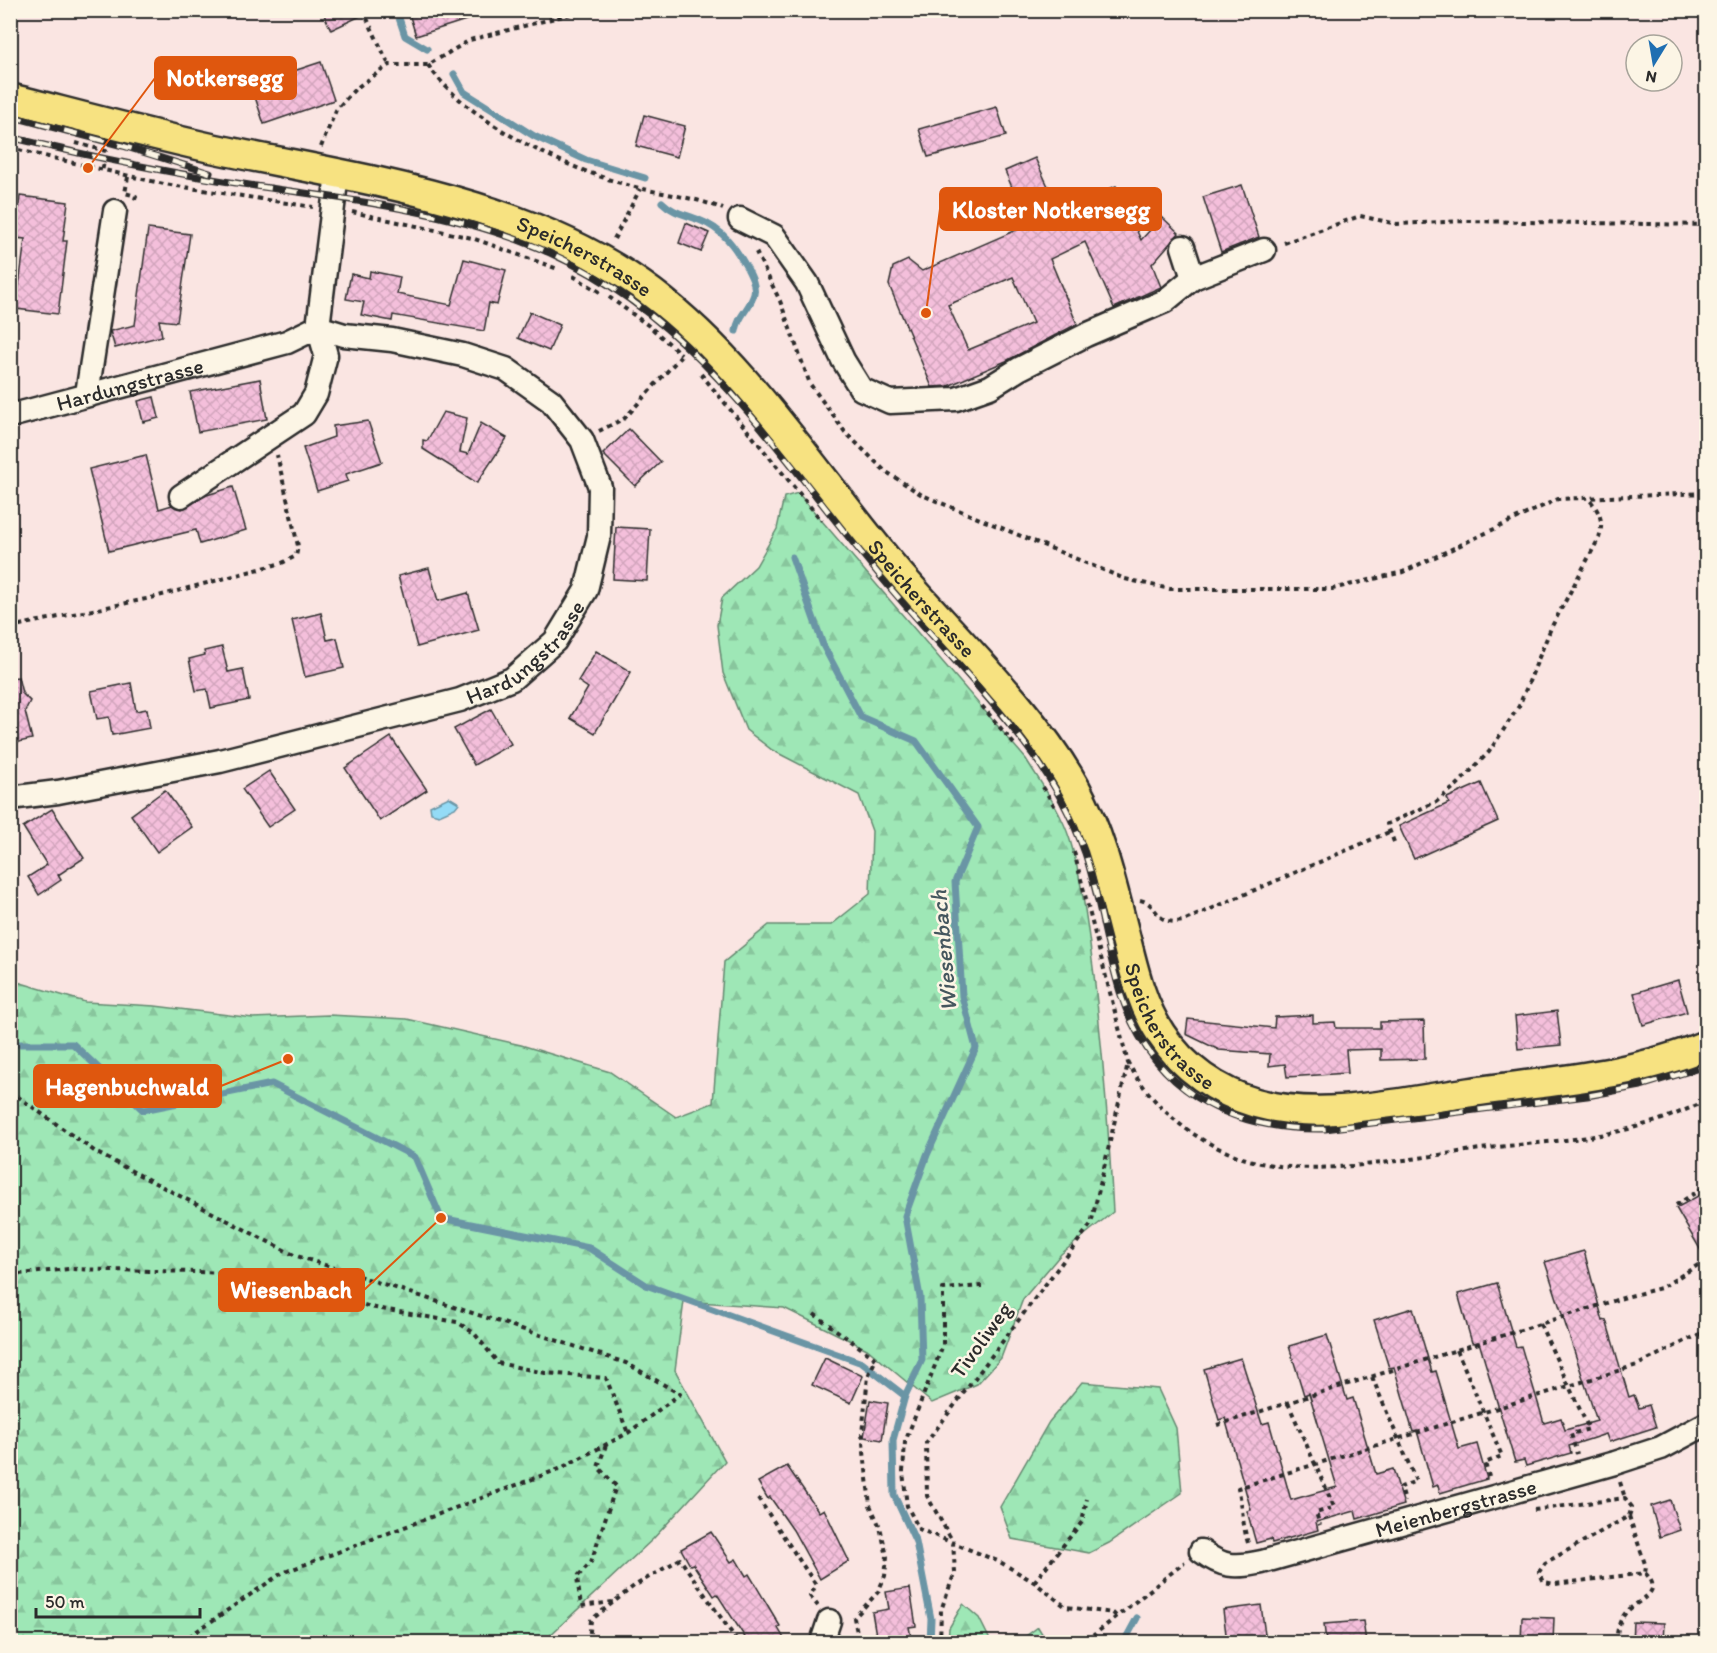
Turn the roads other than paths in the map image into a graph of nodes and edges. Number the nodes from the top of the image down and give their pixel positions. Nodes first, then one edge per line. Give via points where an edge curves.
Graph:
1 (10, 98) edge
2 (326, 171) junction
3 (115, 211) dead end
4 (740, 219) road end
5 (1183, 247) dead end
6 (1264, 250) road end
7 (1193, 278) junction
8 (318, 327) junction
9 (87, 394) junction
10 (10, 416) edge
11 (181, 496) dead end
12 (10, 798) edge
13 (1707, 1045) edge
14 (1707, 1424) edge
15 (1200, 1551) road end
16 (829, 1621) dead end
17 (822, 1642) edge

1 - 2 main road, Speicherstrasse via 165,137
2 - 8 street
2 - 13 main road, Speicherstrasse via 486,211 552,235 603,260 656,296 721,356 887,560 1057,758 1075,787 1102,848 1147,1010 1183,1061 1208,1082 1230,1094 1284,1109 1361,1107 1602,1074 1654,1064
3 - 9 street
4 - 7 street via 774,236 807,283 861,389 890,402 956,399 990,387 1086,335 1165,301
5 - 7 street
6 - 7 street
8 - 9 street, Hardungstrasse via 287,342
8 - 11 street via 327,356 316,394 304,414
8 - 12 street, Hardungstrasse via 463,355 506,369 551,401 582,440 600,487 599,537 586,590 555,641 512,679 460,700 220,761
9 - 10 street, Hardungstrasse
14 - 15 street, Meienbergstrasse via 1661,1448 1247,1566 1216,1562
16 - 17 street

